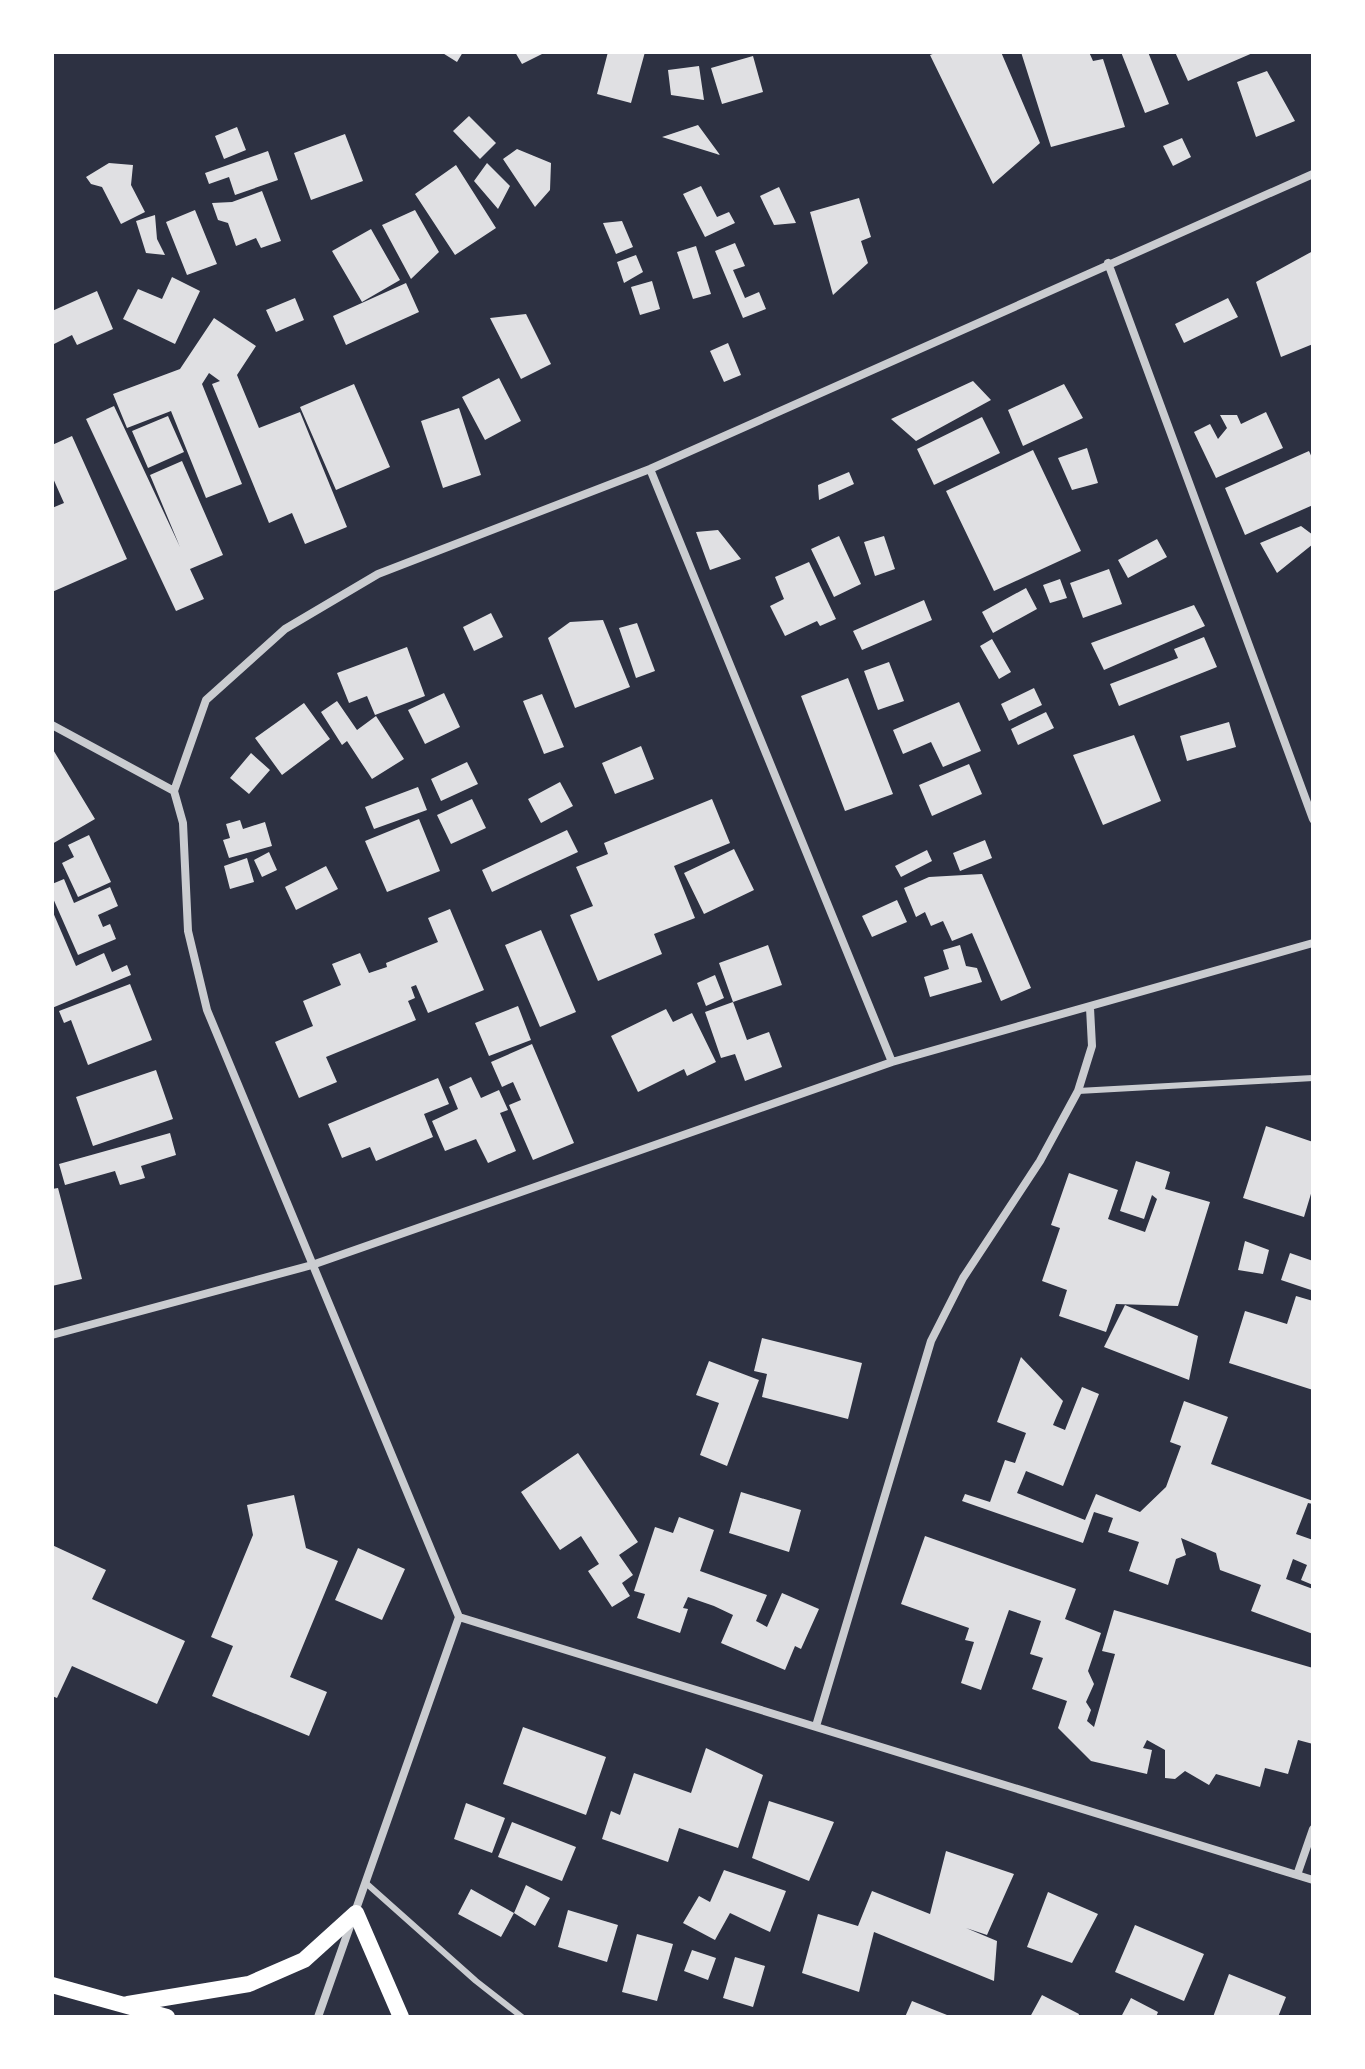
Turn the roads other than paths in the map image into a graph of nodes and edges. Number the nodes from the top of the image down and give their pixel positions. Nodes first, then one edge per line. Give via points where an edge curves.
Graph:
1 (1313, 174) edge
2 (1108, 263) junction
3 (650, 469) junction
4 (52, 725) edge
5 (174, 791) junction
6 (1313, 819) edge
7 (1313, 943) edge
8 (1090, 1008) junction
9 (892, 1062) junction
10 (1313, 1078) edge
11 (1078, 1091) junction
12 (312, 1265) junction
13 (52, 1335) edge
14 (459, 1617) junction
15 (816, 1726) junction
16 (1313, 1829) edge
17 (1297, 1875) junction
18 (1313, 1880) edge
19 (367, 1884) junction
20 (356, 1913) junction
21 (52, 1985) edge
22 (128, 2004) junction
23 (167, 2017) edge
24 (318, 2017) edge
25 (401, 2017) edge
26 (522, 2017) edge

1 - 2 street
2 - 3 street
2 - 6 street
3 - 5 street via 378,574 285,629 206,700
3 - 9 street
4 - 5 street
5 - 12 street via 183,823 188,931 207,1010
7 - 8 street
8 - 9 street
8 - 11 street via 1092,1046
9 - 12 street
10 - 11 lane
11 - 15 street via 1040,1161 963,1278 931,1341
12 - 13 street
12 - 14 street
14 - 15 street
14 - 19 street
15 - 17 street
16 - 17 street
17 - 18 street
19 - 20 street
19 - 26 lane
20 - 22 main road via 304,1960 249,1984
20 - 24 street
20 - 25 main road
21 - 22 main road
22 - 23 main road

